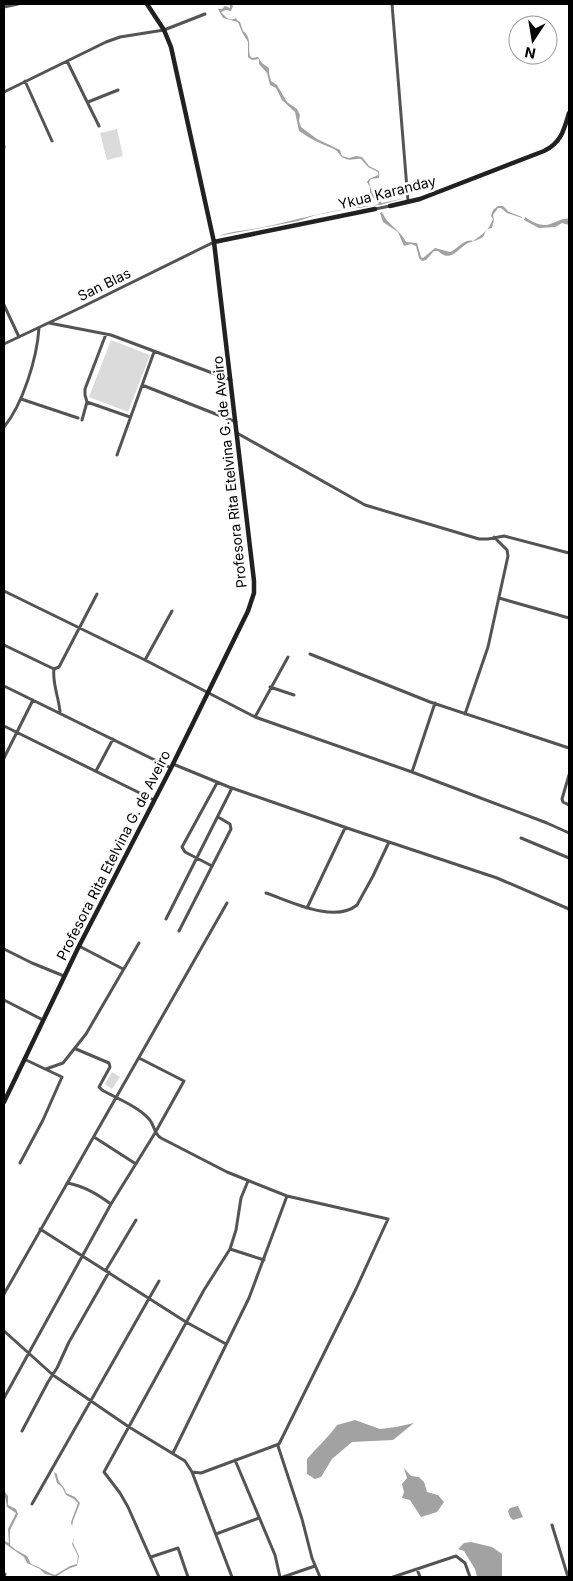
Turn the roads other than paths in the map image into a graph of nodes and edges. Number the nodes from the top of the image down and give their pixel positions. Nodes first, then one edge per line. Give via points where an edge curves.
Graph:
1 (12, 4) edge
2 (18, 4) edge
3 (147, 4) edge
4 (392, 4) edge
5 (4, 7) edge
6 (205, 14) dead end
7 (164, 30) junction
8 (67, 61) junction
9 (25, 81) junction
10 (118, 90) dead end
11 (4, 92) edge
12 (88, 102) junction
13 (569, 113) edge
14 (98, 126) dead end
15 (52, 141) dead end
16 (408, 201) junction
17 (390, 206) joint
18 (375, 209) joint
19 (214, 242) junction
20 (4, 306) edge
21 (48, 323) junction
22 (39, 328) junction
23 (106, 334) junction
24 (19, 337) junction
25 (4, 344) edge
26 (154, 352) junction
27 (230, 380) junction
28 (142, 385) junction
29 (21, 399) junction
30 (87, 402) junction
31 (130, 417) junction
32 (236, 422) junction
33 (4, 427) edge
34 (237, 433) junction
35 (117, 455) dead end
36 (494, 537) junction
37 (569, 553) edge
38 (4, 591) edge
39 (97, 594) dead end
40 (499, 598) junction
41 (172, 612) dead end
42 (569, 618) edge
43 (80, 628) junction
44 (4, 645) edge
45 (310, 654) dead end
46 (288, 657) dead end
47 (145, 660) junction
48 (54, 669) junction
49 (4, 686) edge
50 (270, 687) junction
51 (208, 693) junction
52 (294, 695) dead end
53 (33, 700) junction
54 (435, 703) junction
55 (60, 713) junction
56 (465, 714) junction
57 (255, 717) junction
58 (4, 726) edge
59 (16, 732) junction
60 (113, 739) junction
61 (569, 748) edge
62 (4, 758) edge
63 (172, 766) junction
64 (96, 770) junction
65 (412, 772) junction
66 (569, 775) edge
67 (217, 783) junction
68 (232, 788) junction
69 (154, 800) junction
70 (569, 806) edge
71 (218, 817) junction
72 (345, 828) junction
73 (569, 833) edge
74 (521, 838) dead end
75 (389, 842) junction
76 (197, 858) junction
77 (569, 858) edge
78 (212, 866) junction
79 (266, 893) dead end
80 (227, 903) dead end
81 (307, 908) junction
82 (569, 910) edge
83 (166, 919) dead end
84 (179, 931) dead end
85 (139, 943) dead end
86 (79, 946) junction
87 (4, 949) edge
88 (123, 969) junction
89 (64, 976) junction
90 (4, 1000) edge
91 (43, 1020) junction
92 (76, 1049) junction
93 (139, 1058) junction
94 (24, 1059) junction
95 (46, 1069) junction
96 (116, 1098) junction
97 (4, 1102) edge
98 (155, 1133) junction
99 (94, 1136) junction
100 (20, 1163) dead end
101 (136, 1164) junction
102 (248, 1181) junction
103 (67, 1183) junction
104 (287, 1196) junction
105 (111, 1204) junction
106 (136, 1220) dead end
107 (40, 1229) junction
108 (230, 1249) junction
109 (83, 1255) junction
110 (264, 1260) junction
111 (108, 1271) junction
112 (159, 1281) dead end
113 (4, 1294) edge
114 (148, 1298) junction
115 (186, 1322) junction
116 (4, 1331) edge
117 (226, 1344) junction
118 (28, 1352) junction
119 (53, 1375) junction
120 (4, 1398) edge
121 (91, 1402) junction
122 (129, 1427) junction
123 (22, 1431) dead end
124 (278, 1446) junction
125 (173, 1453) junction
126 (235, 1460) junction
127 (192, 1472) junction
128 (32, 1504) dead end
129 (259, 1518) junction
130 (552, 1525) dead end
131 (216, 1534) junction
132 (150, 1557) junction
133 (315, 1566) junction
134 (417, 1569) junction
135 (159, 1577) edge
136 (188, 1577) edge
137 (232, 1577) edge
138 (281, 1577) edge
139 (320, 1577) edge
140 (393, 1577) edge
141 (420, 1577) edge
142 (470, 1577) edge
143 (568, 1577) edge

1 - 2 street
1 - 5 street
3 - 7 street, Profesora Rita Etelvina G. de Aveiro
4 - 16 street
6 - 7 street
7 - 8 street via 120,37
7 - 19 street, Profesora Rita Etelvina G. de Aveiro via 171,47
8 - 9 street
8 - 12 street
9 - 11 street
9 - 15 street
10 - 12 street
12 - 14 street
13 - 16 street, Ykua Karanday via 559,140 550,148
16 - 17 street, Ykua Karanday
17 - 18 street, Ykua Karanday
18 - 19 street, Ykua Karanday
19 - 21 street, San Blas
19 - 27 street, Profesora Rita Etelvina G. de Aveiro
20 - 24 street
21 - 22 street, San Blas
21 - 23 street
22 - 24 street, San Blas
22 - 29 street
23 - 26 street
23 - 30 street via 84,389
24 - 25 street, San Blas
26 - 27 street
26 - 28 street
27 - 32 street, Profesora Rita Etelvina G. de Aveiro
28 - 31 street
28 - 32 street
29 - 30 street via 80,419
29 - 33 street
30 - 31 street
31 - 35 street
32 - 34 street, Profesora Rita Etelvina G. de Aveiro
34 - 36 street via 365,505 462,535 479,539
34 - 51 street, Profesora Rita Etelvina G. de Aveiro via 254,593
36 - 37 street via 516,538
36 - 40 street via 507,550 508,556
38 - 43 street
39 - 43 street
40 - 42 street
40 - 56 street via 488,647
41 - 47 street
43 - 47 street
43 - 48 street via 59,668
44 - 48 street
45 - 54 street
46 - 50 street
47 - 51 street
48 - 55 street
49 - 53 street
50 - 52 street
50 - 57 street
51 - 57 street
51 - 63 street, Profesora Rita Etelvina G. de Aveiro
53 - 55 street
53 - 59 street
54 - 56 street
54 - 65 street
55 - 60 street
56 - 61 street
57 - 65 street
58 - 59 street
59 - 62 street
59 - 64 street
60 - 63 street
60 - 64 street
63 - 67 street
63 - 69 street, Profesora Rita Etelvina G. de Aveiro
64 - 69 street
65 - 73 street
66 - 70 street via 562,799
67 - 68 street
67 - 76 street via 182,847
68 - 71 street
68 - 72 street
69 - 86 street, Profesora Rita Etelvina G. de Aveiro
71 - 76 street
71 - 78 street via 230,824 231,829
72 - 75 street
72 - 81 street
74 - 77 street
75 - 81 street via 357,906 324,913
75 - 82 street via 497,878
76 - 78 street
76 - 83 street
78 - 84 street
79 - 81 street
80 - 93 street
85 - 88 street
86 - 88 street
86 - 89 street, Profesora Rita Etelvina G. de Aveiro
87 - 89 street
88 - 92 street
89 - 91 street, Profesora Rita Etelvina G. de Aveiro
90 - 91 street
91 - 94 street, Profesora Rita Etelvina G. de Aveiro
92 - 95 street via 63,1064
92 - 96 street via 109,1063 99,1087
93 - 96 street
93 - 98 street via 184,1081
94 - 95 street
94 - 97 street, Profesora Rita Etelvina G. de Aveiro
95 - 100 street via 62,1077
96 - 98 street via 144,1114 153,1124
96 - 99 street
98 - 101 street
98 - 102 street via 209,1164
99 - 101 street
99 - 103 street
101 - 105 street
102 - 104 street
102 - 108 street
103 - 105 street via 93,1192
103 - 107 street
104 - 110 street
104 - 124 street via 388,1219
105 - 109 street
106 - 111 street
107 - 109 street
107 - 113 street
108 - 110 street
108 - 115 street
109 - 111 street
109 - 118 street
110 - 117 street
111 - 114 street
111 - 119 street
112 - 114 street
114 - 115 street
114 - 121 street
115 - 117 street
115 - 122 street
116 - 118 street
117 - 125 street
118 - 119 street
118 - 120 street
119 - 121 street
119 - 123 street
121 - 122 street
121 - 128 street
122 - 125 street
122 - 132 street via 104,1472 120,1493
124 - 126 street
124 - 133 street
125 - 127 street via 185,1461
126 - 127 street via 201,1473
126 - 129 street
127 - 131 street
129 - 131 street
129 - 138 street
130 - 143 street
131 - 137 street
132 - 135 street
132 - 136 street via 178,1548
133 - 138 street
133 - 139 street
134 - 140 street
134 - 141 street
134 - 142 street via 456,1556 465,1562

